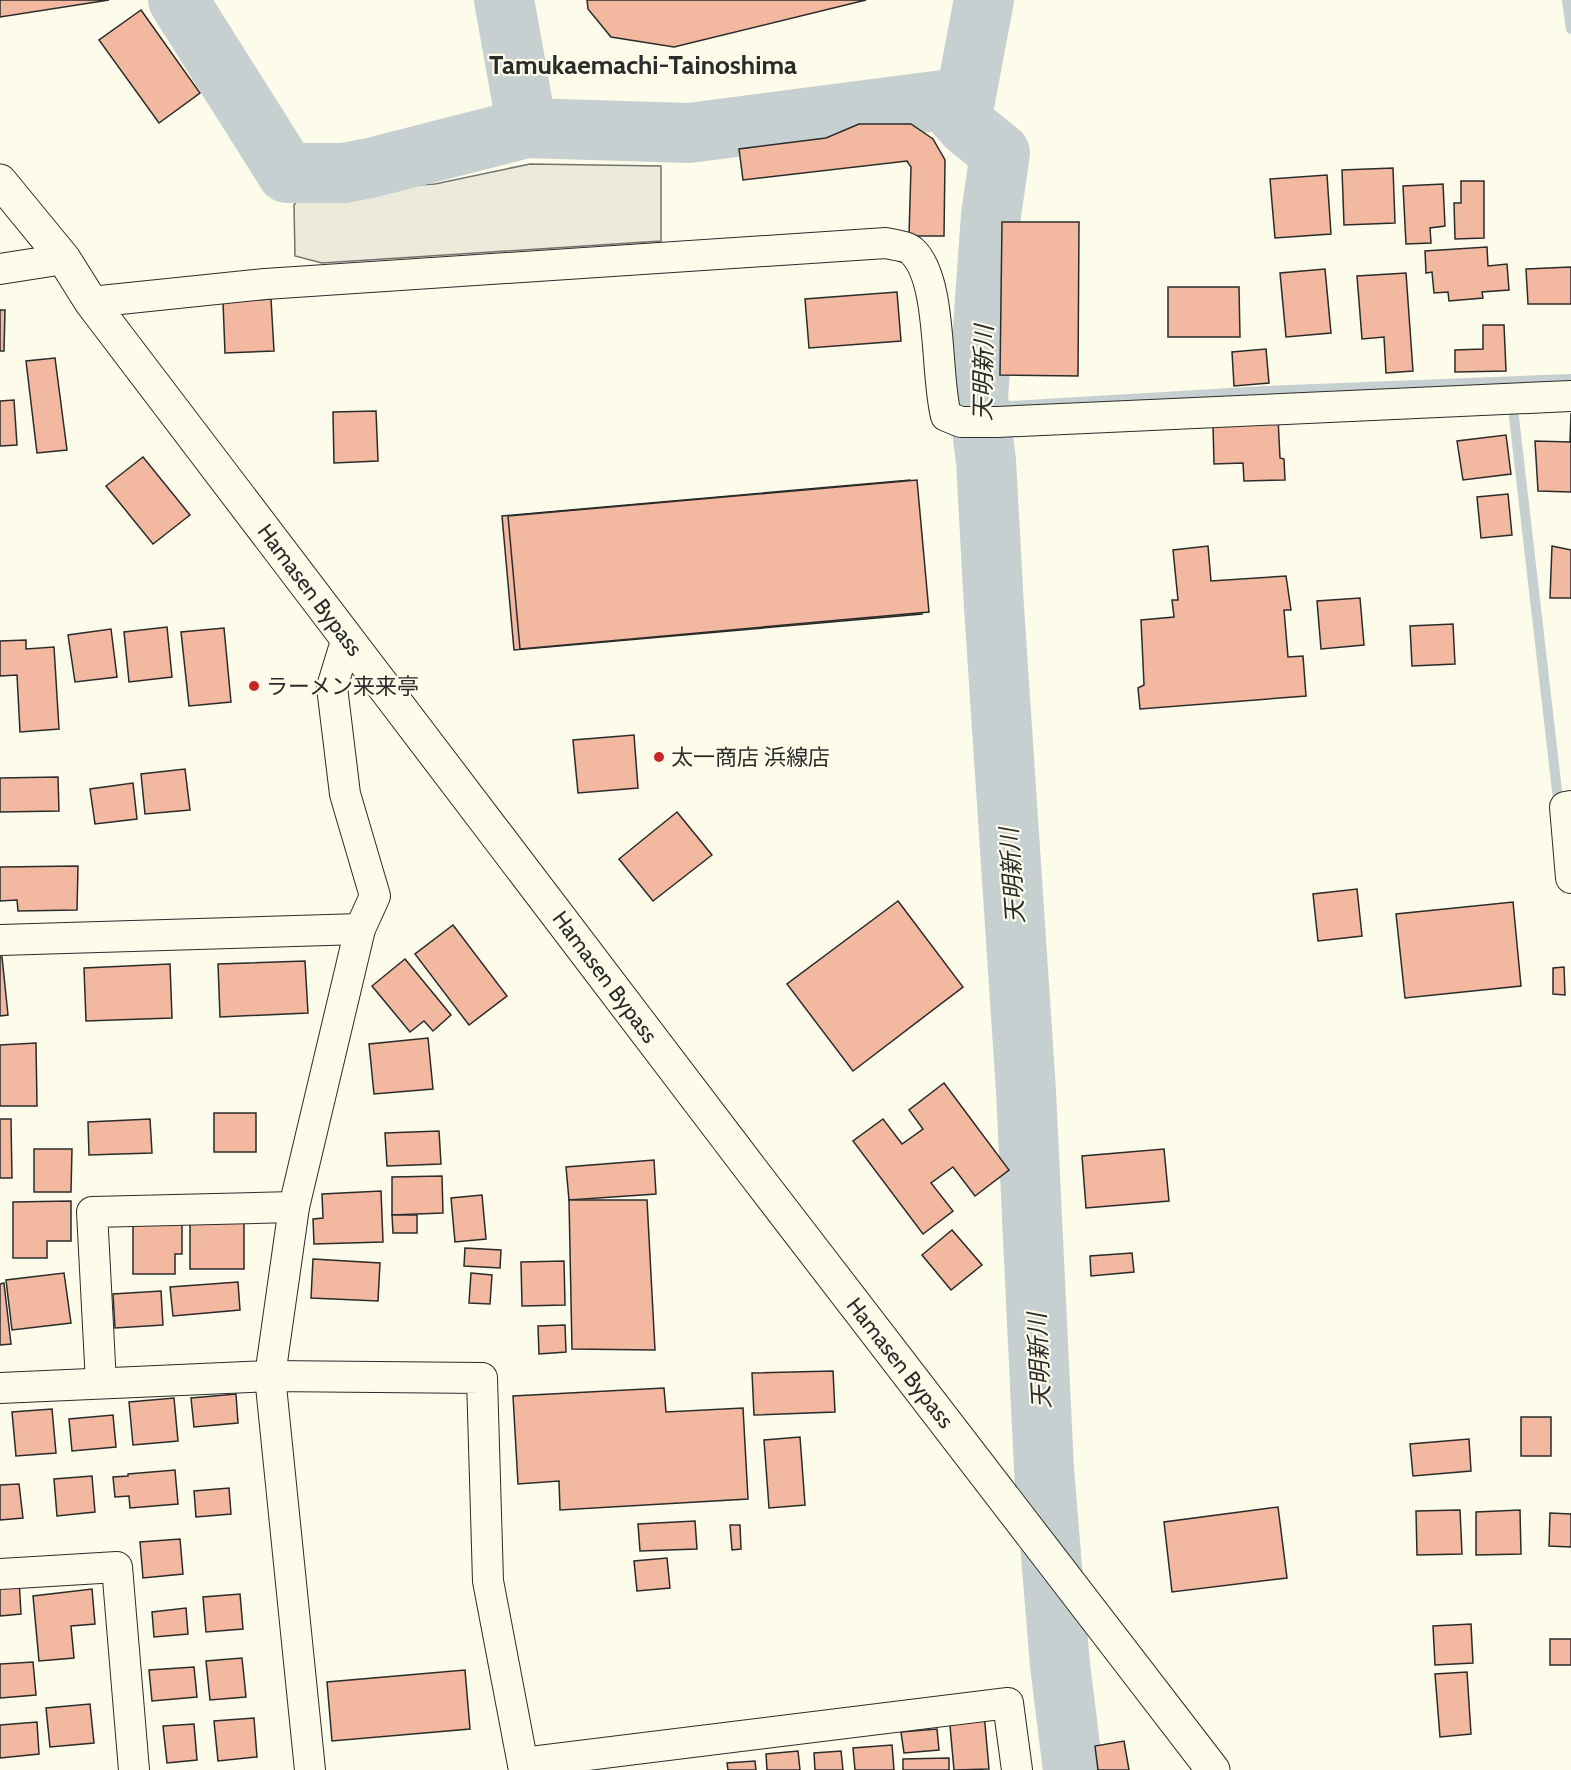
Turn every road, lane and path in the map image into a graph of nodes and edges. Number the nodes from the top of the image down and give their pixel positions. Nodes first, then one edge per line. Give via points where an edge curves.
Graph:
1 (0, 181) edge
2 (64, 259) junction
3 (0, 269) edge
4 (91, 302) junction
5 (1571, 396) edge
6 (347, 638) junction
7 (1571, 806) edge
8 (1571, 878) edge
9 (360, 929) junction
10 (0, 940) edge
11 (294, 1207) junction
12 (270, 1376) junction
13 (101, 1383) junction
14 (0, 1388) edge
15 (0, 1574) edge
16 (523, 1766) edge
17 (134, 1770) edge
18 (310, 1770) edge
19 (1017, 1770) edge
20 (1213, 1770) edge

1 - 2 highway, Hamasen Bypass
2 - 3 street
2 - 4 highway, Hamasen Bypass
4 - 5 street via 265,284 886,243 911,249 924,265 932,299 941,397 946,416 961,423
4 - 6 highway, Hamasen Bypass
6 - 9 street via 332,687 345,794 375,896
6 - 20 highway, Hamasen Bypass
7 - 8 street via 1565,807
9 - 10 street
9 - 11 street
11 - 12 street
11 - 13 street via 92,1212
12 - 13 street
12 - 16 street via 482,1378 488,1581
12 - 18 street
13 - 14 street
15 - 17 street via 117,1567
16 - 19 street via 1008,1703

